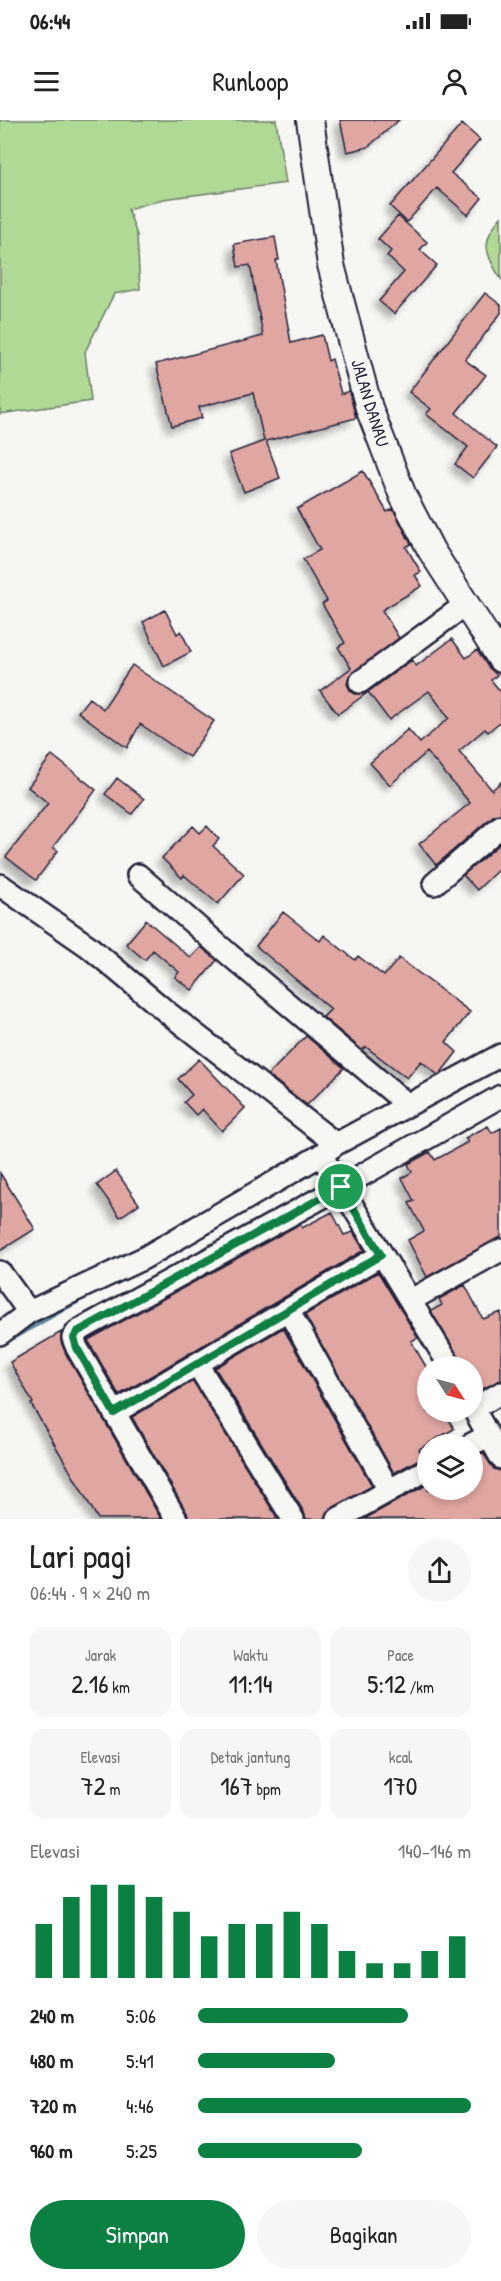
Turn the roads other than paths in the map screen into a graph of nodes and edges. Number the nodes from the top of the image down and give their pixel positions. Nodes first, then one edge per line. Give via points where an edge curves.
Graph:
1 (310, 120) edge
2 (465, 605) junction
3 (501, 660) edge
4 (360, 682) dead end
5 (501, 826) edge
6 (138, 875) dead end
7 (434, 884) dead end
8 (0, 885) edge
9 (501, 1055) edge
10 (501, 1096) edge
11 (408, 1105) junction
12 (327, 1152) junction
13 (339, 1185) junction
14 (501, 1250) edge
15 (381, 1255) junction
16 (0, 1272) edge
17 (411, 1300) junction
18 (288, 1310) junction
19 (29, 1312) junction
20 (0, 1334) edge
21 (444, 1356) edge
22 (196, 1364) junction
23 (501, 1393) edge
24 (483, 1402) edge
25 (114, 1413) junction
26 (483, 1443) edge
27 (501, 1458) edge
28 (417, 1475) edge
29 (390, 1490) junction
30 (176, 1519) edge
31 (293, 1519) edge
32 (338, 1519) edge

1 - 2 street, JALAN DANAU via 331,265 369,408 403,496
2 - 3 street, JALAN DANAU
2 - 4 street
5 - 7 street
6 - 11 street
8 - 12 street via 88,946
9 - 11 street
10 - 13 street
11 - 12 street
12 - 13 street
12 - 19 street via 144,1258
13 - 15 street
13 - 25 street via 77,1332 77,1348
14 - 17 street
15 - 17 street
15 - 18 street
16 - 19 street
17 - 21 street
18 - 22 street
18 - 29 street
19 - 20 street
22 - 25 street
22 - 31 street
23 - 24 street
25 - 30 street
26 - 27 street
28 - 29 street
29 - 32 street

